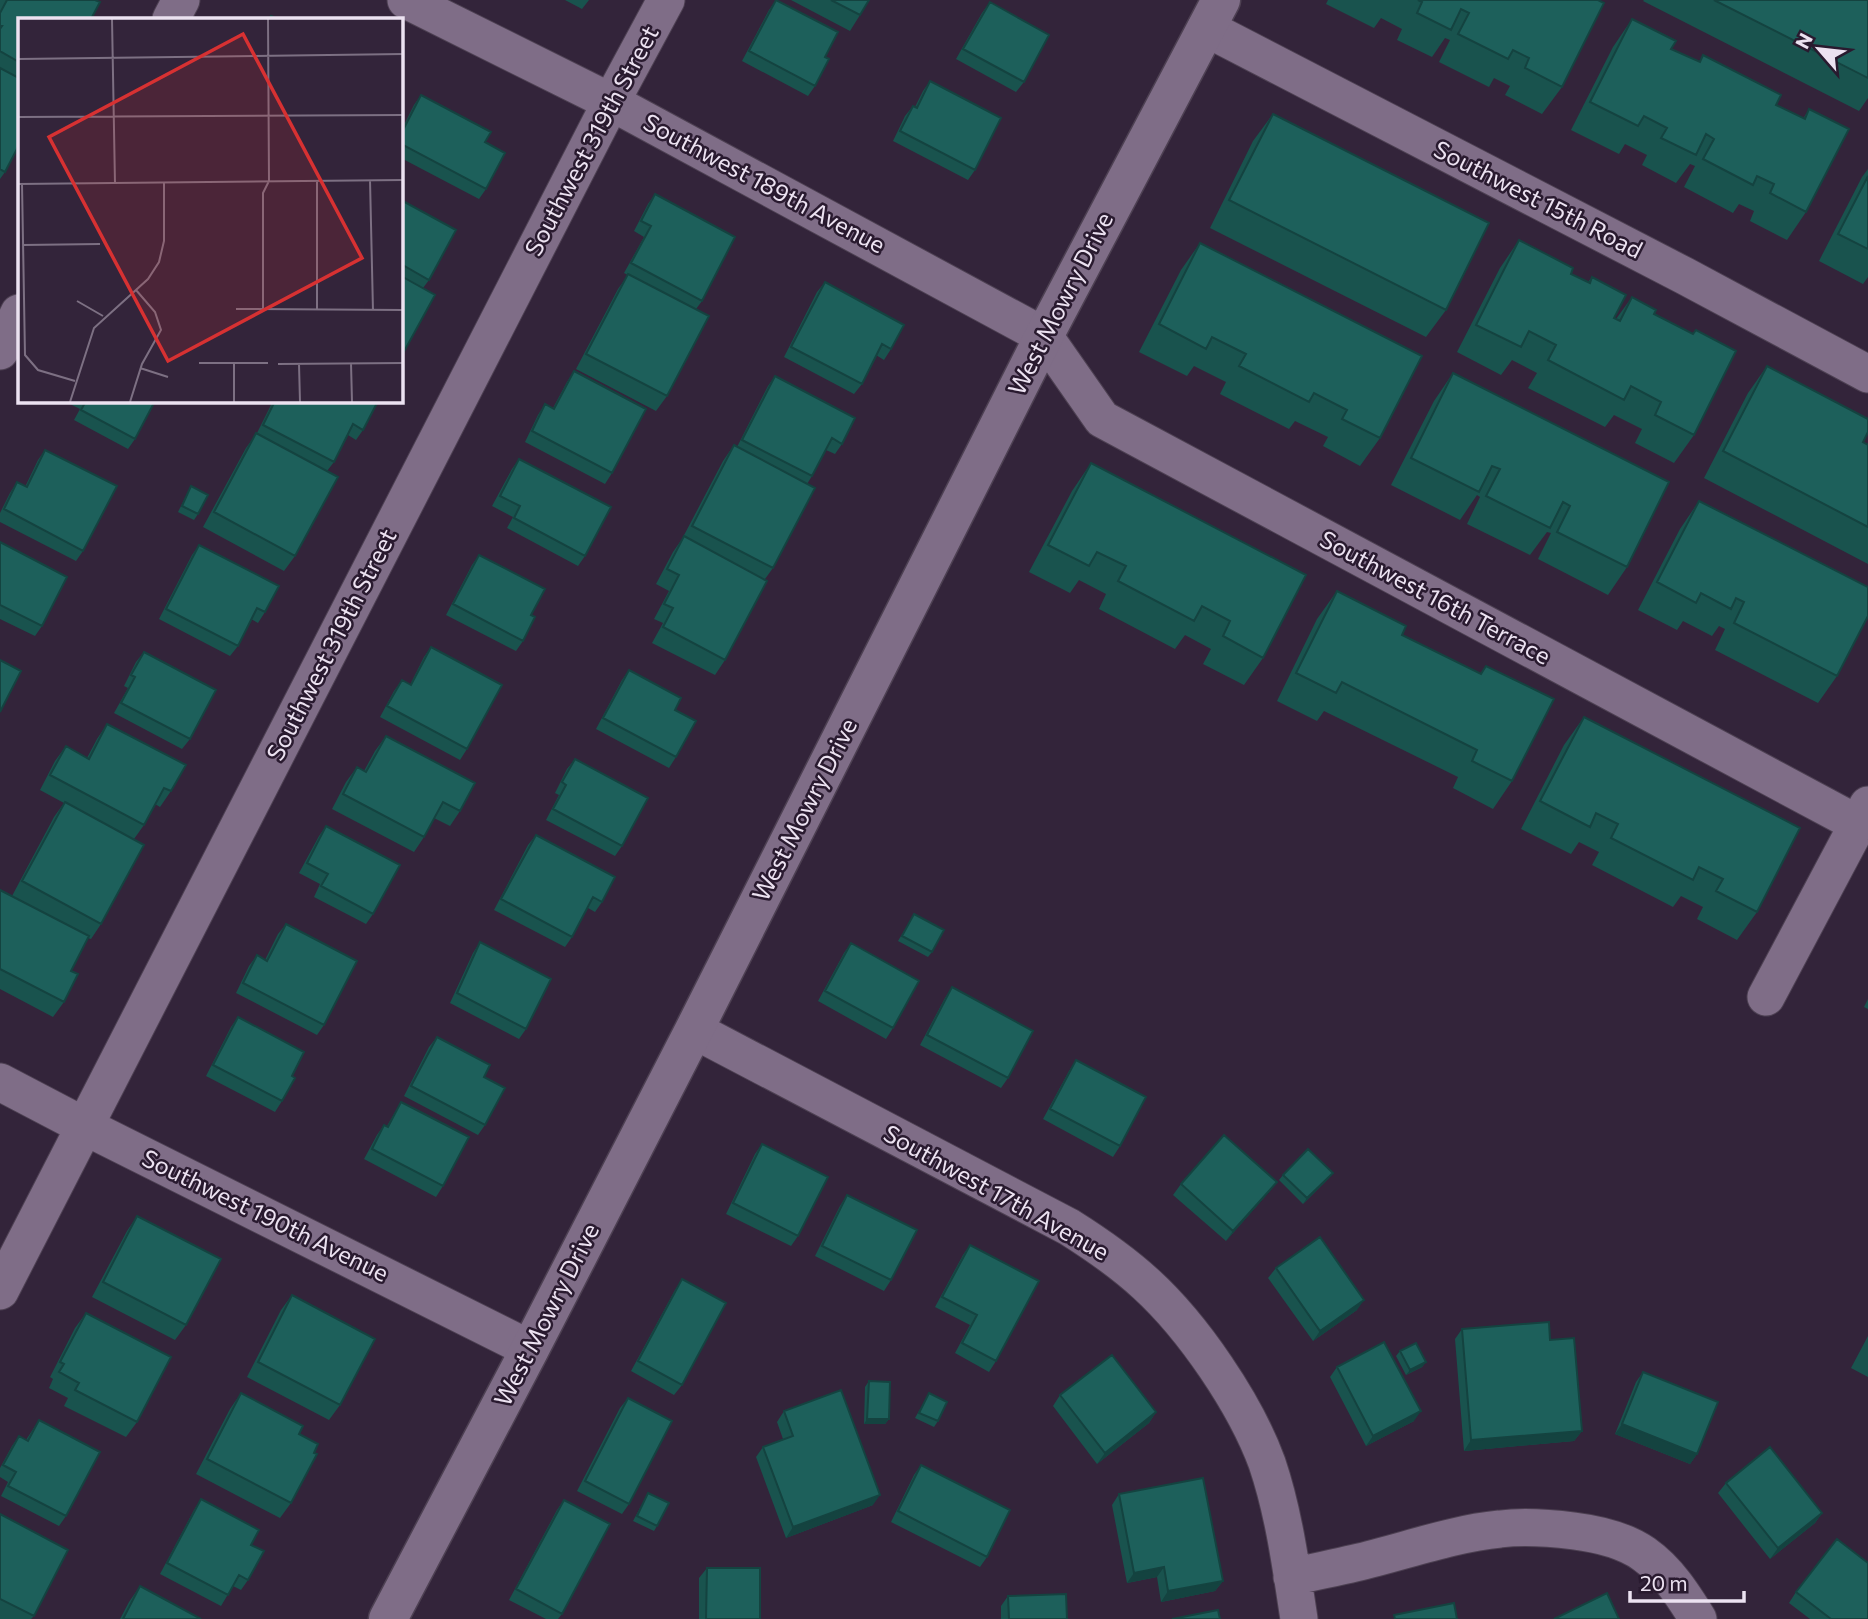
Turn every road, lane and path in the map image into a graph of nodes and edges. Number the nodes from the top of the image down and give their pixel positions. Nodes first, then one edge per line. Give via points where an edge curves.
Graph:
1 (181, 0) edge
2 (406, 0) edge
3 (666, 0) edge
4 (1214, 14) edge
5 (172, 18) edge
6 (611, 102) junction
7 (18, 315) edge
8 (1044, 335) junction
9 (0, 351) edge
10 (1868, 374) edge
11 (1863, 815) edge
12 (1766, 998) dead end
13 (694, 1030) junction
14 (0, 1082) edge
15 (84, 1126) junction
16 (0, 1290) edge
17 (530, 1349) junction
18 (1292, 1577) junction
19 (388, 1619) edge
20 (1299, 1619) edge
21 (1698, 1619) edge

1 - 5 street
2 - 6 street, Southwest 189th Avenue
3 - 6 street, Southwest 319th Street
4 - 8 street, West Mowry Drive
4 - 10 street, Southwest 15th Road
6 - 8 street, Southwest 189th Avenue
6 - 15 street, Southwest 319th Street
7 - 9 street
8 - 11 street, Southwest 16th Terrace via 1102,419
8 - 13 street, West Mowry Drive
11 - 12 street
13 - 17 street, West Mowry Drive
13 - 18 street, Southwest 17th Avenue via 1069,1227 1148,1286 1188,1331 1251,1424 1276,1496
14 - 15 street, Southwest 190th Avenue
15 - 16 street, Southwest 319th Street
15 - 17 street, Southwest 190th Avenue
17 - 19 street, West Mowry Drive
18 - 20 street, Southwest 17th Avenue
18 - 21 street via 1501,1528 1556,1529 1606,1537 1643,1553 1679,1588

